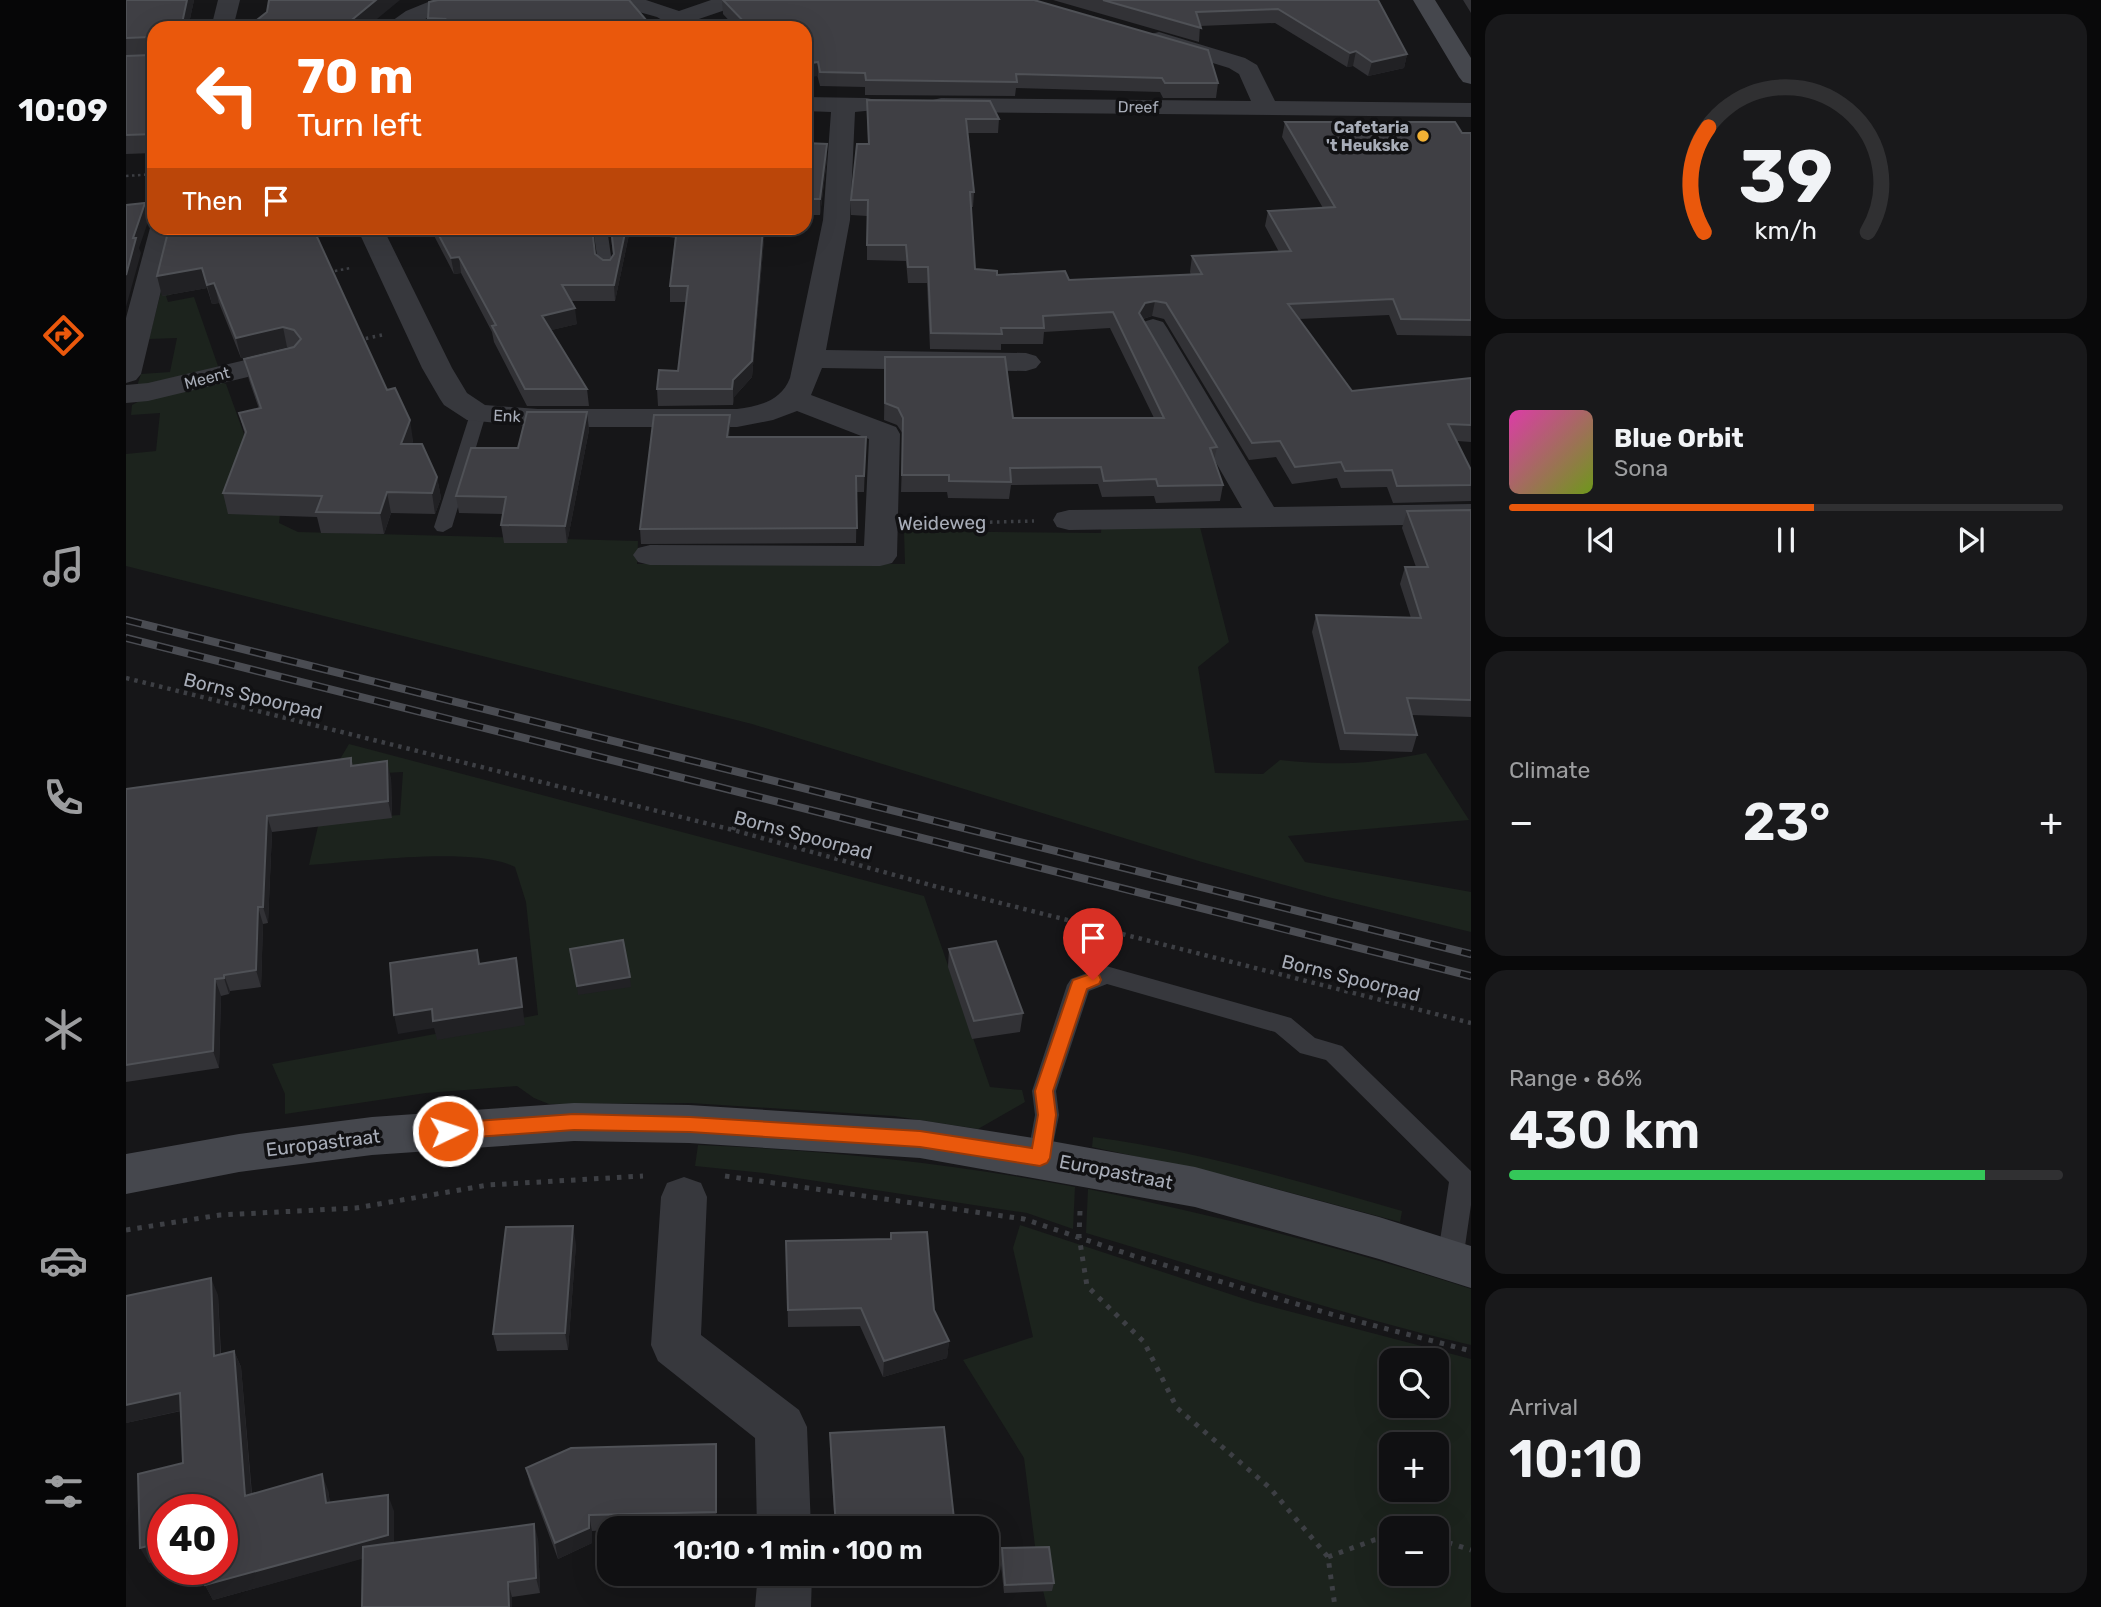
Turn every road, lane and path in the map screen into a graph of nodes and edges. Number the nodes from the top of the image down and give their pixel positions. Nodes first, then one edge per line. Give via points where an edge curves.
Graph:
1 (229, 0) edge
2 (732, 0) edge
3 (1424, 0) edge
4 (498, 1) edge
5 (561, 2) edge
6 (224, 21) edge
7 (403, 21) edge
8 (682, 21) edge
9 (688, 21) edge
10 (1135, 32) edge
11 (1471, 77) edge
12 (812, 104) edge
13 (843, 104) junction
14 (884, 105) edge
15 (912, 105) edge
16 (1267, 109) junction
17 (1471, 110) edge
18 (147, 174) edge
19 (126, 176) edge
20 (161, 235) edge
21 (373, 235) edge
22 (601, 235) edge
23 (386, 261) junction
24 (606, 270) edge
25 (319, 274) edge
26 (418, 328) junction
27 (1153, 328) dead end
28 (356, 341) edge
29 (288, 359) edge
30 (809, 359) junction
31 (1026, 362) dead end
32 (126, 374) edge
33 (126, 394) edge
34 (792, 398) junction
35 (478, 414) junction
36 (1471, 514) edge
37 (1264, 517) junction
38 (1069, 520) joint
39 (881, 524) junction
40 (443, 527) dead end
41 (650, 555) dead end
42 (126, 678) edge
43 (739, 814) dead end
44 (733, 830) junction
45 (1471, 1023) edge
46 (1040, 1158) junction
47 (126, 1174) edge
48 (681, 1183) junction
49 (126, 1230) edge
50 (1079, 1236) junction
51 (1460, 1264) edge
52 (1471, 1351) edge
53 (783, 1516) edge
54 (1379, 1539) edge
55 (1449, 1543) edge
56 (1471, 1550) edge
57 (1328, 1557) junction
58 (784, 1586) edge
59 (783, 1607) edge
60 (1335, 1607) edge

1 - 6 street
2 - 9 street
3 - 11 street
4 - 7 street via 461,0 421,9
5 - 8 street via 643,4 668,9
10 - 16 street via 1237,63 1249,70
12 - 13 street
13 - 14 street
13 - 30 street via 831,145 833,254
15 - 16 street, Dreef
16 - 17 street, Dreef
18 - 19 path
20 - 32 street
21 - 23 street, Enk
22 - 24 lane
23 - 25 path
23 - 26 street, Enk
26 - 28 path
26 - 35 street, Enk via 455,399
27 - 37 street
29 - 33 street, Meent via 148,393
30 - 31 street
30 - 34 street via 799,391
34 - 35 street, Enk via 780,408 737,418
34 - 39 street via 886,434
35 - 40 lane
36 - 37 street
37 - 38 street
38 - 39 path, Weideweg
39 - 41 street, Weideweg via 880,556
42 - 44 path, Borns Spoorpad
43 - 44 path
44 - 45 path, Borns Spoorpad
46 - 47 street, Europastraat via 920,1139 690,1124 574,1122 372,1136 239,1153
46 - 51 street, Europastraat via 1195,1187
46 - 51 lane via 1047,1115 1044,1091 1079,985 1106,975 1283,1026 1308,1046 1334,1053 1462,1179
48 - 49 path via 488,1185 356,1208 220,1215
48 - 50 path via 1024,1219
48 - 53 street via 676,1345 781,1427
50 - 52 path via 1334,1315
50 - 57 path via 1087,1286 1144,1342 1177,1408 1270,1488
54 - 57 path
55 - 56 path
57 - 60 path
58 - 59 street

